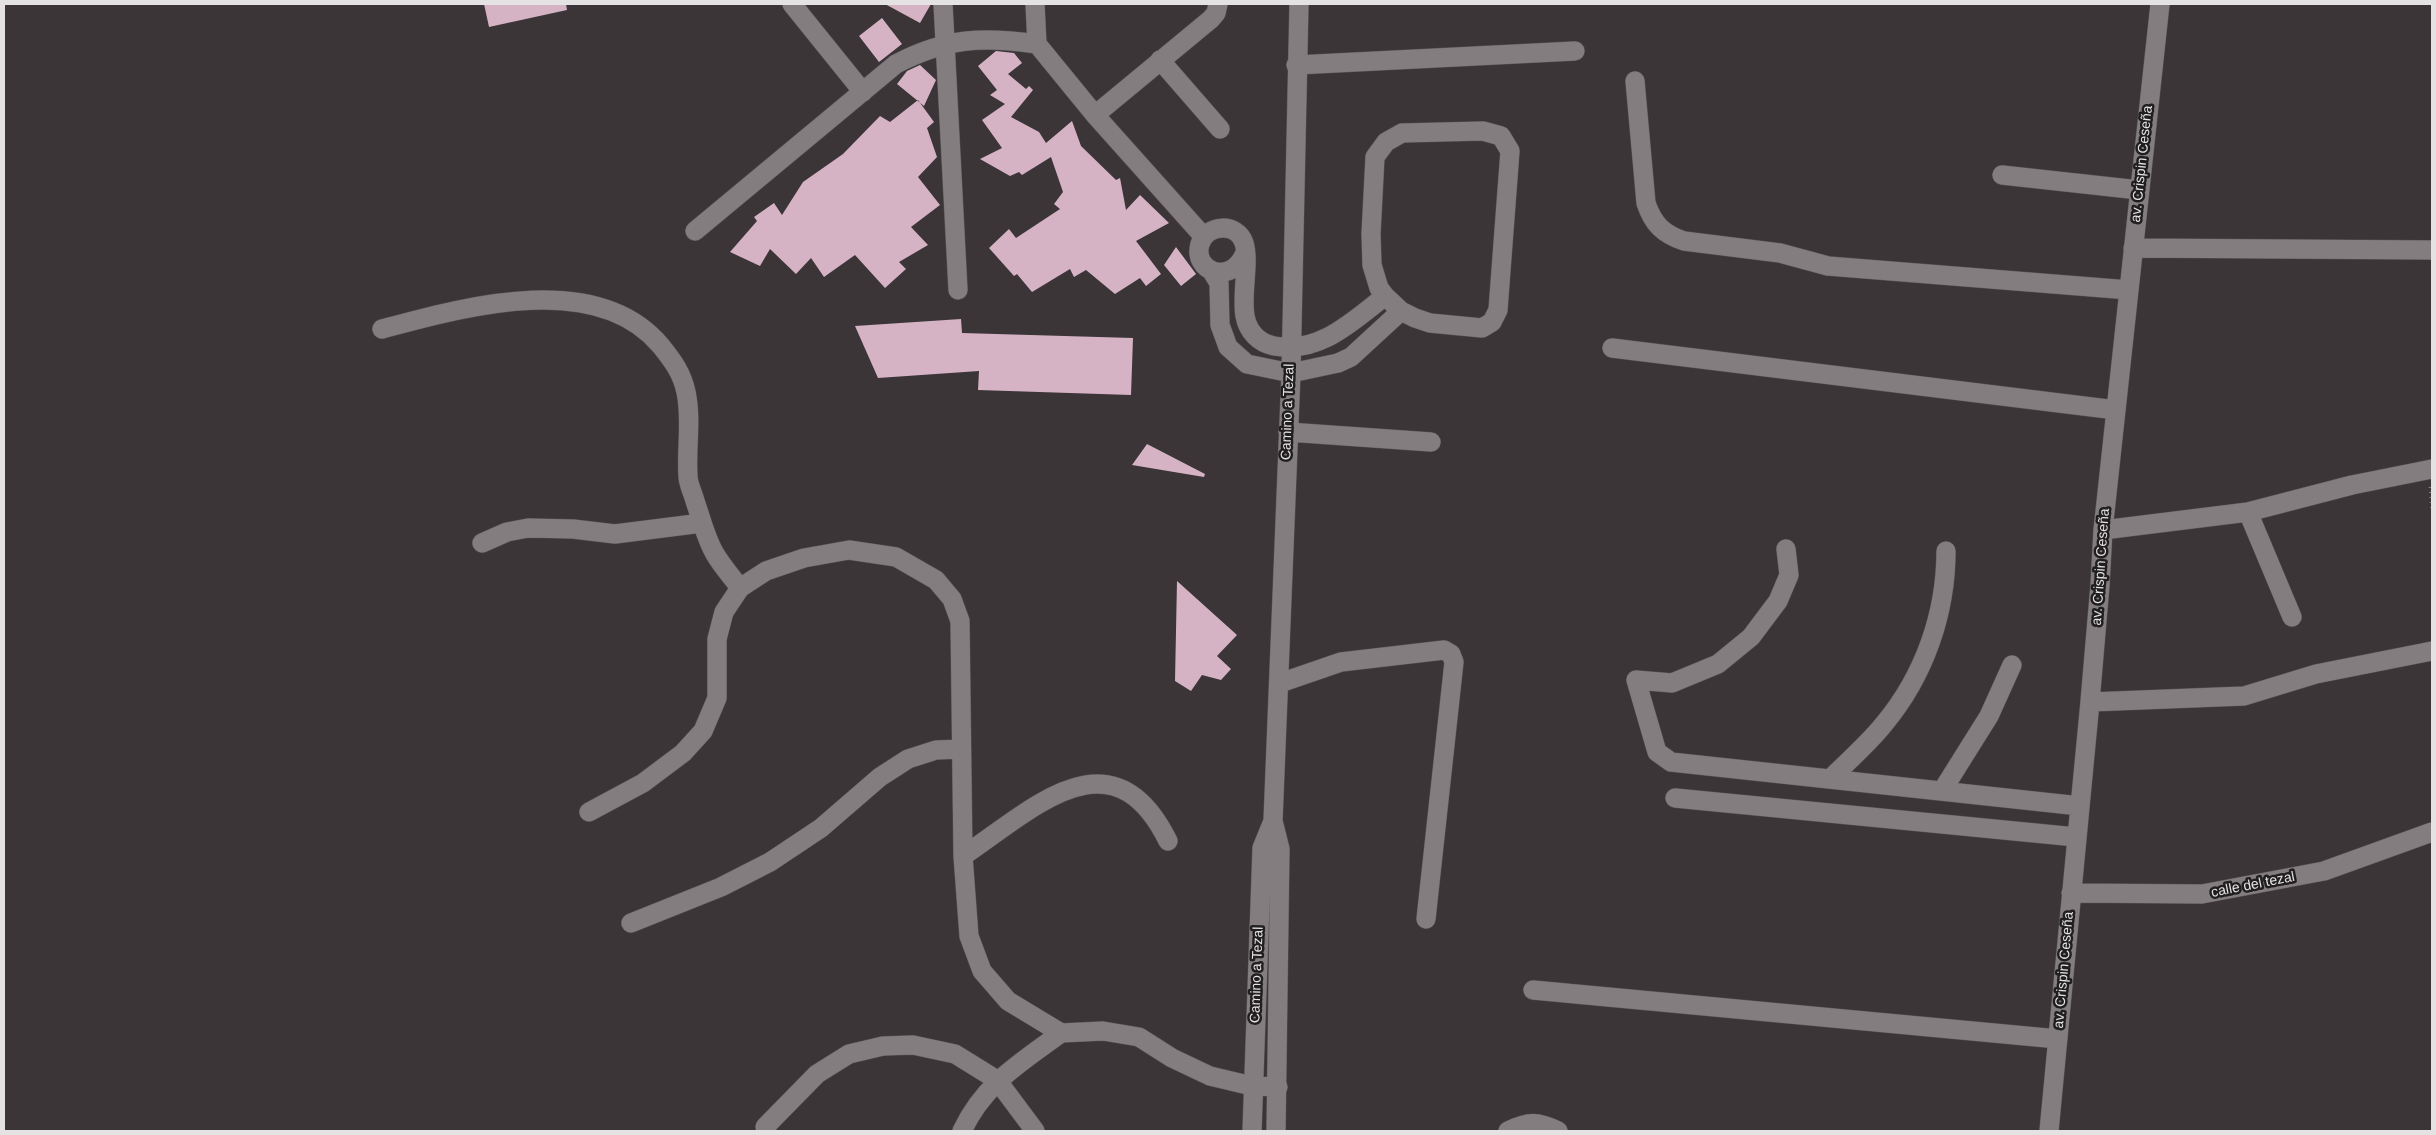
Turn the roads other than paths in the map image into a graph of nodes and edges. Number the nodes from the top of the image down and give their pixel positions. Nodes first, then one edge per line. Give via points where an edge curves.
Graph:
1 (792, 4) edge
2 (943, 4) edge
3 (1035, 4) edge
4 (1218, 4) edge
5 (1298, 4) edge
6 (2160, 4) edge
7 (1037, 44) junction
8 (944, 45) junction
9 (1575, 51) dead end
10 (1160, 60) junction
11 (1296, 65) junction
12 (1635, 81) dead end
13 (863, 92) junction
14 (1095, 115) junction
15 (1220, 129) dead end
16 (2002, 175) dead end
17 (2139, 190) junction
18 (695, 231) dead end
19 (1204, 237) junction
20 (2133, 248) junction
21 (2432, 250) edge
22 (1244, 255) junction
23 (1211, 270) junction
24 (958, 290) dead end
25 (2130, 290) junction
26 (1384, 296) junction
27 (1401, 311) junction
28 (382, 329) dead end
29 (1612, 348) dead end
30 (1291, 349) junction
31 (1291, 373) junction
32 (2116, 410) junction
33 (1288, 432) junction
34 (1431, 442) dead end
35 (2432, 469) edge
36 (2248, 512) junction
37 (702, 523) junction
38 (2102, 530) junction
39 (482, 543) dead end
40 (1786, 549) dead end
41 (1946, 551) dead end
42 (740, 588) junction
43 (2292, 617) dead end
44 (2432, 651) edge
45 (2012, 665) dead end
46 (1280, 683) junction
47 (2090, 702) junction
48 (961, 749) junction
49 (1830, 779) junction
50 (1942, 791) junction
51 (1675, 798) dead end
52 (2080, 806) junction
53 (588, 812) dead end
54 (1273, 821) junction
55 (2430, 832) edge
56 (2076, 837) junction
57 (1168, 841) dead end
58 (963, 856) junction
59 (2071, 893) junction
60 (1426, 919) dead end
61 (631, 924) dead end
62 (1533, 990) dead end
63 (1061, 1034) junction
64 (2058, 1039) junction
65 (997, 1080) junction
66 (1252, 1086) junction
67 (1278, 1087) junction
68 (765, 1128) dead end
69 (962, 1131) edge
70 (1035, 1131) edge
71 (1252, 1131) edge
72 (1276, 1131) edge
73 (1508, 1131) edge
74 (1558, 1131) edge
75 (2049, 1131) edge

1 - 13 street
2 - 8 street
3 - 7 street
4 - 10 street via 1211,19
5 - 11 street, Camino a Tezal
6 - 17 street, av. Crispin Ceseña
7 - 8 street via 1007,39 969,39
7 - 14 street
8 - 13 street via 921,51 896,64
8 - 24 street
9 - 11 street
10 - 14 street
10 - 15 street
11 - 30 street, Camino a Tezal
12 - 25 street via 1646,203 1654,222 1670,236 1684,241 1780,253 1828,266
13 - 18 street
14 - 19 street
16 - 17 street
17 - 20 street, av. Crispin Ceseña
19 - 22 street via 1214,229 1231,230 1244,243
19 - 23 street via 1200,255
20 - 21 street
20 - 25 street, av. Crispin Ceseña
22 - 23 street via 1232,271
22 - 30 street via 1245,317 1251,332 1262,344
23 - 31 street via 1219,284 1220,324 1228,346 1247,364
25 - 32 street, av. Crispin Ceseña
26 - 27 street
26 - 27 street via 1372,265 1375,157 1386,142 1402,133 1483,131 1501,136 1510,151 1498,310 1492,322 1482,328 1430,323
26 - 30 street via 1336,334
27 - 31 street via 1351,358 1338,364
28 - 37 street via 477,307 534,301 575,301 609,309 650,333 677,365 686,392 688,477
29 - 32 street
30 - 31 street, Camino a Tezal
31 - 33 street, Camino a Tezal
32 - 38 street, av. Crispin Ceseña
33 - 34 street
33 - 46 street, Camino a Tezal
35 - 36 street via 2352,485
36 - 38 street
36 - 43 street
37 - 39 street via 615,534 528,528 507,532
37 - 42 street via 714,554
38 - 47 street, av. Crispin Ceseña
40 - 49 street via 1789,575 1778,601 1751,637 1718,664 1672,683 1636,680 1657,752 1671,762
41 - 49 street via 1946,581 1936,625 1917,676 1884,724
42 - 48 street via 766,572 804,558 849,550 896,557 936,580 952,599 960,621
42 - 53 street via 724,612 718,639 717,698 703,731 684,753 643,784
44 - 47 street via 2316,674 2244,696
45 - 50 street via 1989,716
46 - 54 street, Camino a Tezal
46 - 60 street via 1341,662 1444,650 1451,654 1454,662
47 - 52 street, av. Crispin Ceseña
48 - 58 street
48 - 61 street via 936,750 908,759 880,777 821,828 770,862 721,887
49 - 50 street
50 - 52 street
51 - 56 street
52 - 56 street, av. Crispin Ceseña
54 - 66 street, Camino a Tezal via 1262,848
54 - 67 street, Camino a Tezal via 1280,849
55 - 59 street, calle del tezal via 2324,871 2202,894
56 - 59 street, av. Crispin Ceseña
57 - 58 street via 1147,806 1125,790 1096,782 1071,787 1040,802
58 - 63 street via 969,936 982,971 1008,1001
59 - 64 street, av. Crispin Ceseña
62 - 64 street
63 - 65 street
63 - 66 street via 1103,1031 1139,1038 1210,1076
64 - 75 street, av. Crispin Ceseña
65 - 68 street via 955,1054 913,1045 883,1046 849,1054 817,1074
65 - 69 street via 971,1112
65 - 70 street
66 - 67 street
66 - 71 street, Camino a Tezal
67 - 72 street, Camino a Tezal
73 - 74 street via 1524,1123 1543,1124

